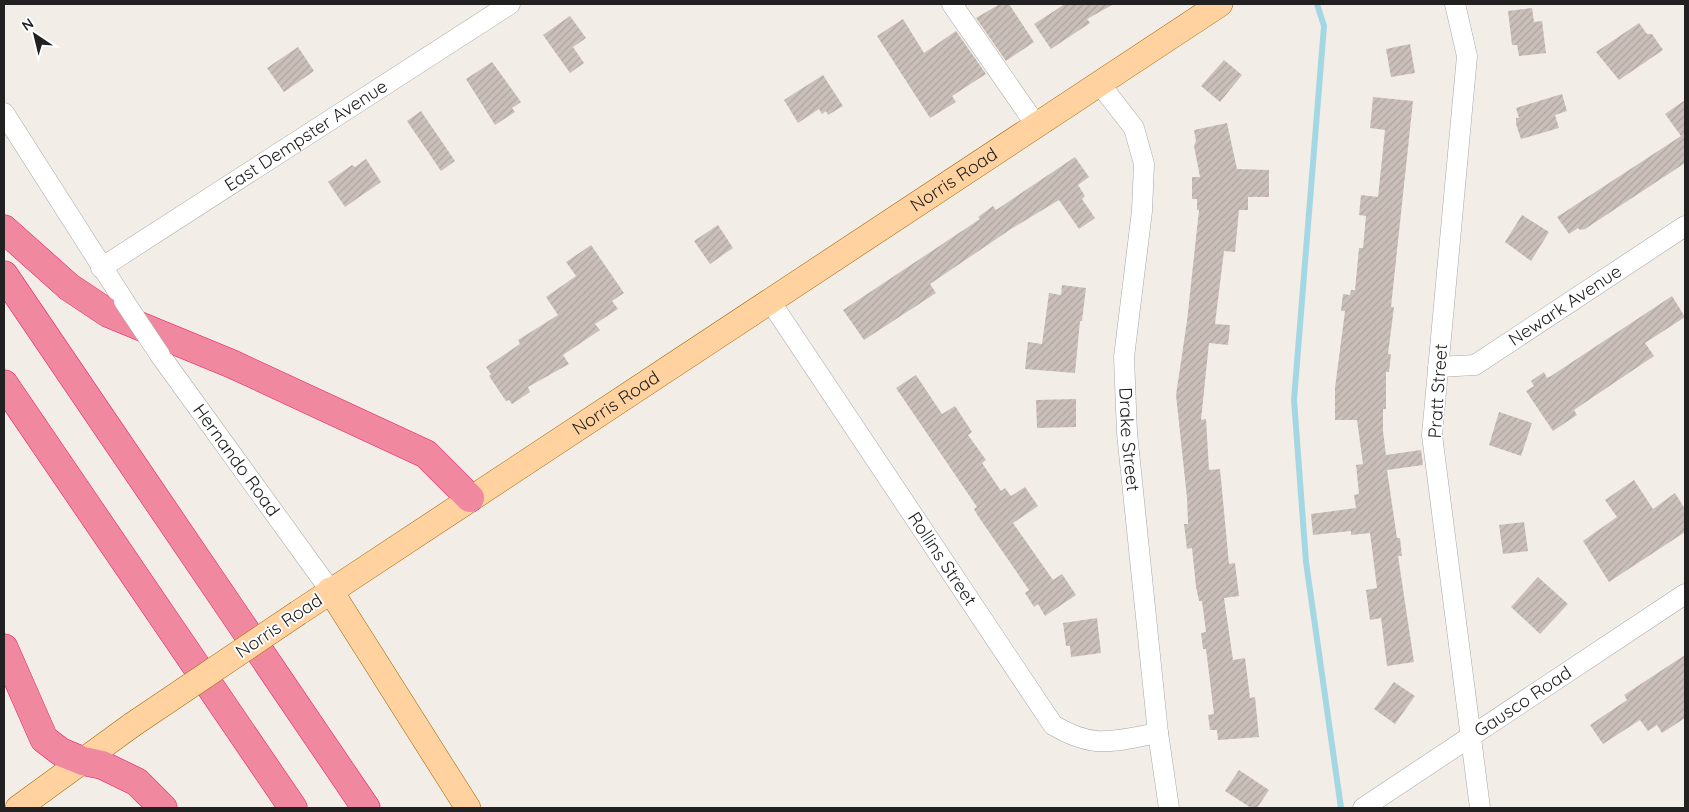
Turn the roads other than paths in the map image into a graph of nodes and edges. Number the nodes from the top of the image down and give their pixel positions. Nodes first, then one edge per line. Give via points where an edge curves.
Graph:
1 (510, 4) edge
2 (952, 4) edge
3 (1455, 4) edge
4 (1217, 5) edge
5 (1099, 83) junction
6 (4, 113) edge
7 (1036, 124) junction
8 (1685, 226) edge
9 (4, 229) edge
10 (101, 268) junction
11 (4, 275) edge
12 (770, 301) junction
13 (1438, 368) junction
14 (4, 384) edge
15 (470, 498) junction
16 (330, 590) junction
17 (1685, 594) edge
18 (4, 648) edge
19 (1158, 733) junction
20 (1470, 737) junction
21 (83, 761) junction
22 (18, 808) edge
23 (163, 808) edge
24 (293, 808) edge
25 (366, 808) edge
26 (468, 808) edge
27 (1170, 808) edge
28 (1363, 808) edge
29 (1480, 808) edge

1 - 10 street, East Dempster Avenue
2 - 7 street
3 - 13 street, Pratt Street via 1467,56
4 - 5 main road, Norris Road
5 - 7 main road, Norris Road
5 - 19 street, Drake Street via 1134,128 1144,164 1142,211 1124,356 1127,433
6 - 10 street, Hernando Road
7 - 12 main road, Norris Road
8 - 13 street, Newark Avenue via 1475,364
9 - 15 highway via 69,287 108,313 232,364 426,454
10 - 16 street, Hernando Road, bridge
11 - 25 highway
12 - 15 main road, Norris Road
12 - 19 street, Rollins Street via 1053,725 1075,738 1100,743
13 - 20 street, Pratt Street via 1432,435
14 - 24 highway
15 - 16 main road, Norris Road
16 - 21 main road, Norris Road, bridge
16 - 26 main road, Hernando Road
17 - 20 street, Gausco Road
18 - 21 highway via 44,739 61,752
19 - 27 street, Drake Street
20 - 28 street, Gausco Road
20 - 29 street, Pratt Street
21 - 22 main road, Norris Road
21 - 23 highway via 102,765 137,782

